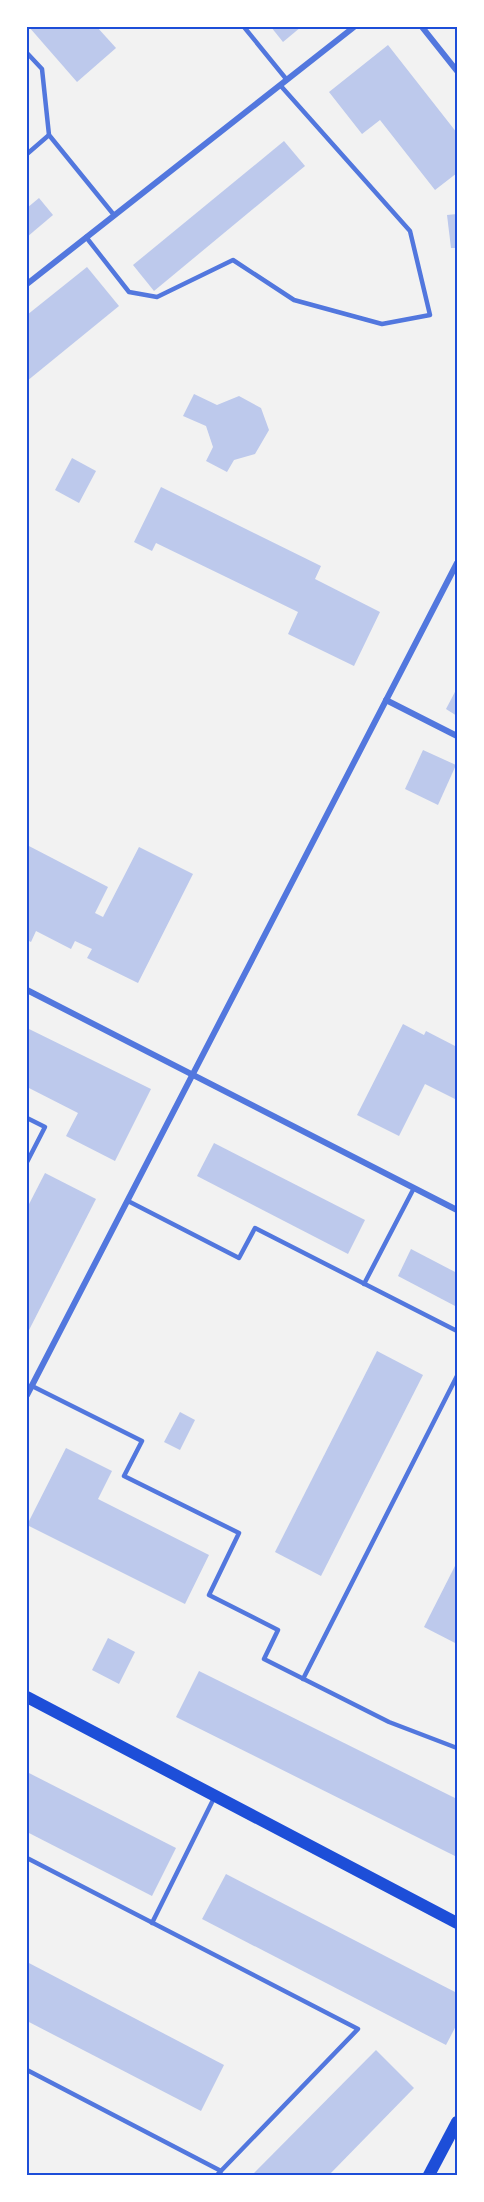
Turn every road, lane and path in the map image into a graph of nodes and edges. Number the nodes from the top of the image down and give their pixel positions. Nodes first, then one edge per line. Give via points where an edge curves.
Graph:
1 (244, 27) edge
2 (354, 27) edge
3 (422, 27) edge
4 (27, 52) edge
5 (457, 71) edge
6 (287, 80) junction
7 (280, 85) junction
8 (49, 135) junction
9 (27, 154) edge
10 (114, 215) junction
11 (86, 237) junction
12 (27, 284) edge
13 (457, 563) edge
14 (386, 700) junction
15 (457, 736) edge
16 (27, 990) edge
17 (194, 1075) junction
18 (27, 1118) edge
19 (27, 1162) edge
20 (414, 1188) junction
21 (128, 1201) junction
22 (457, 1210) edge
23 (364, 1284) junction
24 (457, 1331) edge
25 (457, 1376) edge
26 (32, 1386) junction
27 (27, 1395) edge
28 (303, 1679) junction
29 (27, 1697) edge
30 (457, 1748) edge
31 (215, 1796) junction
32 (27, 1858) edge
33 (152, 1923) junction
34 (457, 1923) edge
35 (27, 2070) edge
36 (457, 2122) edge
37 (219, 2173) edge
38 (429, 2175) edge

1 - 6 lane
2 - 6 street
3 - 5 street
4 - 8 lane via 42,69
6 - 7 street
7 - 10 street
7 - 11 lane via 410,231 430,315 382,324 294,300 233,260 157,297 129,292
8 - 9 lane
8 - 10 lane
10 - 11 street
11 - 12 street
13 - 14 street
14 - 15 street
14 - 17 street
16 - 17 street
17 - 20 street
17 - 21 street
18 - 19 lane via 45,1128
20 - 22 street
20 - 23 lane
21 - 23 lane via 238,1258 255,1228
21 - 26 street
23 - 24 lane
25 - 28 lane
26 - 27 street
26 - 28 lane via 142,1441 124,1476 239,1533 210,1594 278,1630 264,1659
28 - 30 lane via 389,1722
29 - 31 main road
31 - 33 lane
31 - 34 main road
32 - 33 lane
33 - 37 lane via 358,2029
35 - 37 lane
36 - 38 main road

